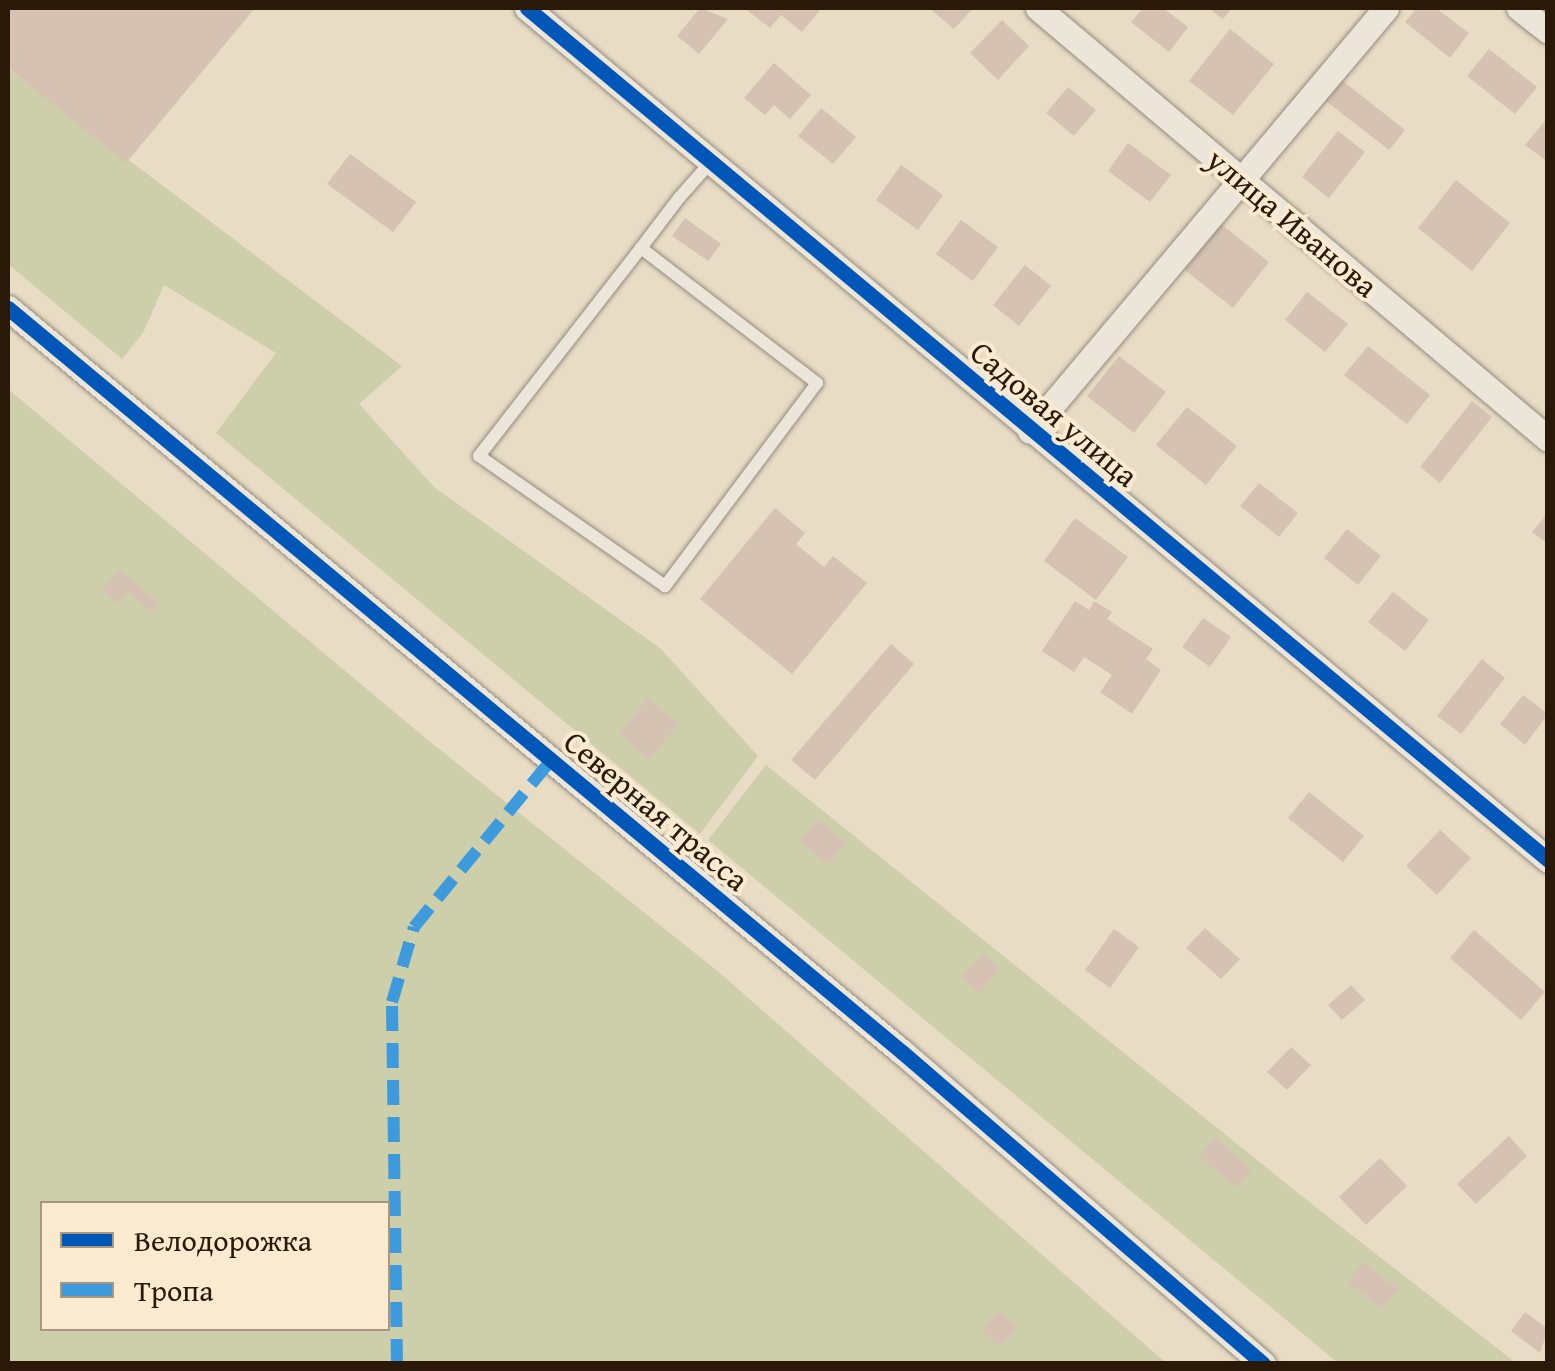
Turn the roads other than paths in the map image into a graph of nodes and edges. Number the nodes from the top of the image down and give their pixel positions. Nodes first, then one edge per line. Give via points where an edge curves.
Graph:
1 (527, 8) edge
2 (1038, 8) edge
3 (1386, 8) edge
4 (1519, 8) edge
5 (1548, 31) edge
6 (711, 162) junction
7 (1242, 181) junction
8 (640, 248) junction
9 (8, 308) edge
10 (1030, 431) junction
11 (1548, 439) edge
12 (1548, 860) edge
13 (1263, 1364) edge

1 - 6 street, Садовая улица
2 - 7 street, улица Иванова
3 - 7 street
4 - 5 street
6 - 8 lane
6 - 10 street, Садовая улица
7 - 10 street
7 - 11 street, улица Иванова
8 - 8 lane via 479,456 666,586 817,384
9 - 13 street, Северная трасса via 902,1052
10 - 12 street, Садовая улица

